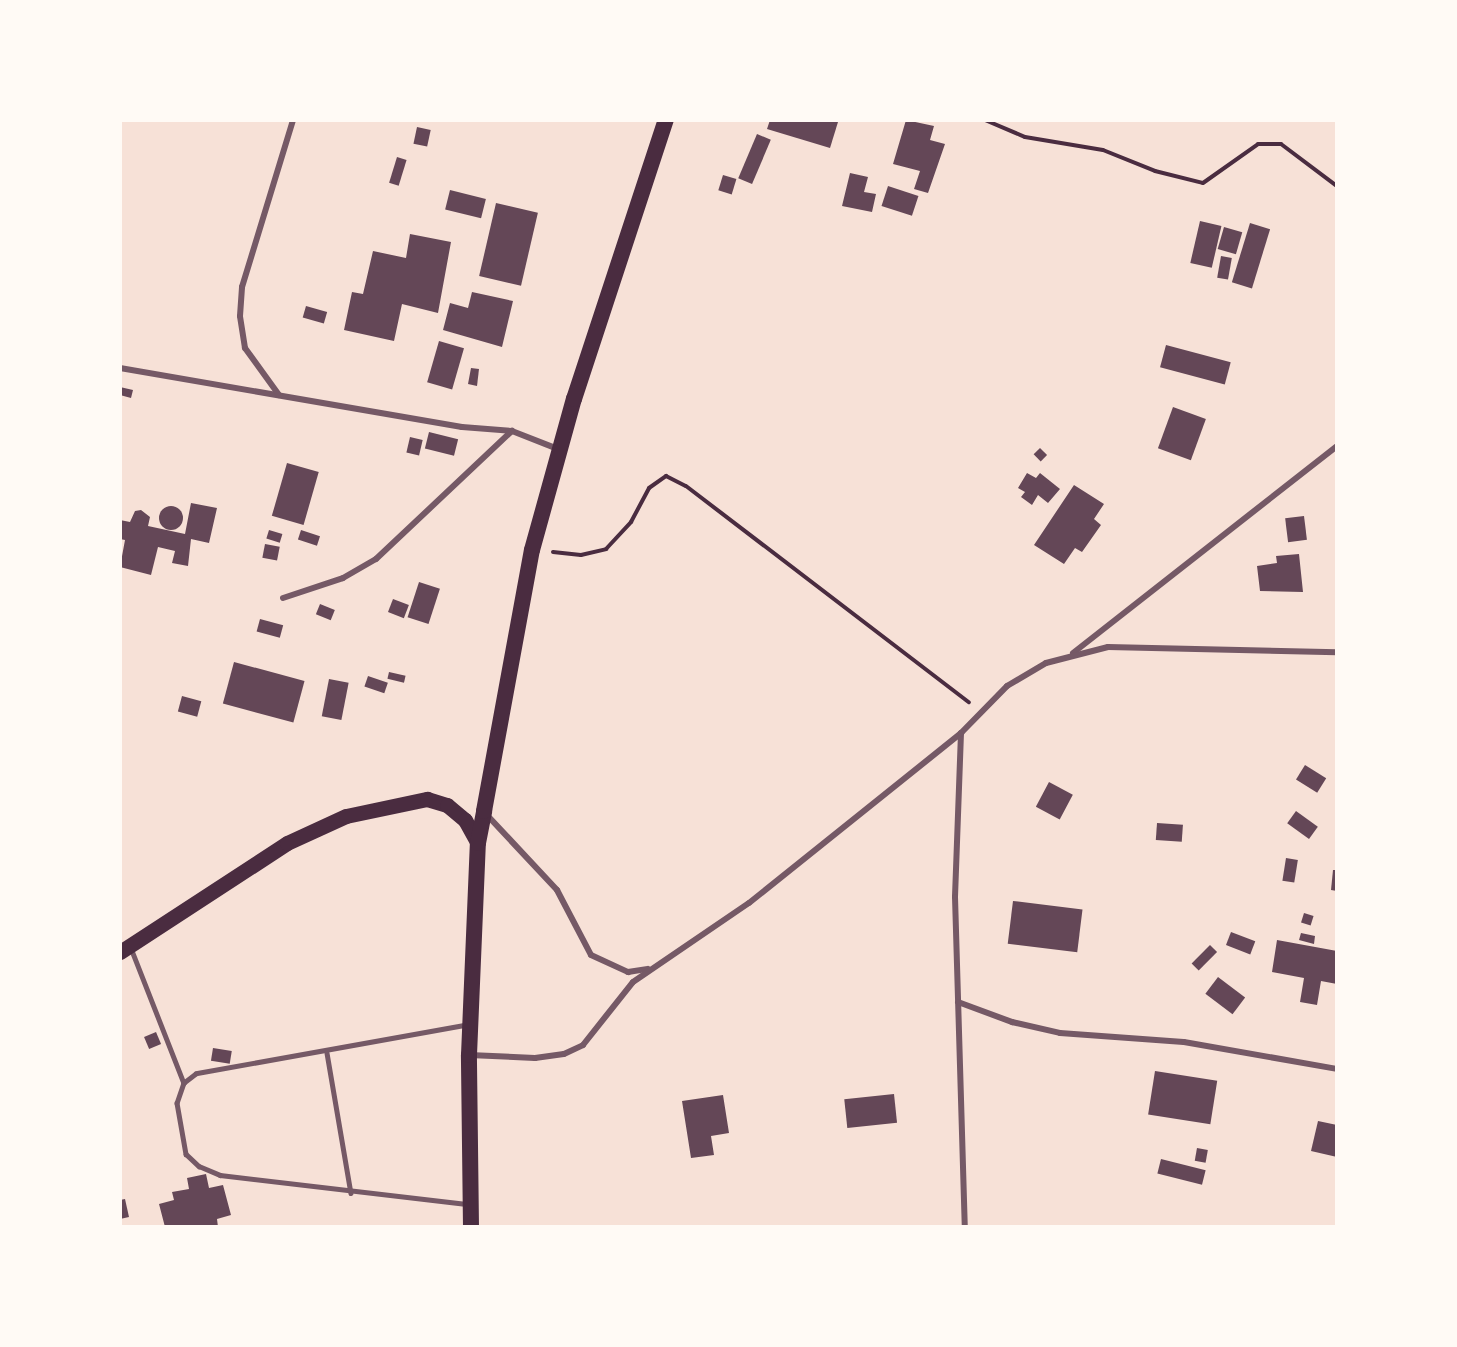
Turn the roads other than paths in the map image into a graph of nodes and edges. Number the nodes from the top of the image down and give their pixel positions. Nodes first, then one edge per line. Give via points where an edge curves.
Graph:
1 (292, 120) edge
2 (666, 120) edge
3 (120, 368) edge
4 (280, 396) junction
5 (512, 431) junction
6 (1337, 446) edge
7 (560, 449) junction
8 (283, 598) dead end
9 (1337, 652) edge
10 (1073, 653) junction
11 (961, 733) junction
12 (484, 811) junction
13 (478, 843) junction
14 (125, 949) edge
15 (650, 968) junction
16 (958, 1002) junction
17 (470, 1025) junction
18 (327, 1053) junction
19 (469, 1055) junction
20 (1337, 1069) edge
21 (183, 1083) junction
22 (351, 1193) junction
23 (470, 1204) junction
24 (471, 1227) edge
25 (965, 1227) edge

1 - 4 street via 242,288 240,316 245,348
2 - 7 highway
3 - 4 street
4 - 5 street
5 - 7 street
5 - 8 street via 376,559 343,578
6 - 10 street
7 - 12 highway via 532,550
9 - 10 street via 1147,647
10 - 11 street via 1007,686
11 - 15 street via 749,903
11 - 16 street via 955,827
12 - 13 highway
12 - 15 street via 546,875 566,903 591,955 628,972
13 - 14 main road via 465,820 447,805 427,799 346,816 287,843
13 - 17 highway
14 - 21 lane
15 - 19 street via 633,982 583,1045 573,1050 535,1058
16 - 20 street via 1012,1022 1060,1033 1184,1042
16 - 25 street
17 - 18 lane
17 - 19 highway
18 - 21 lane via 196,1074
18 - 22 lane
19 - 23 highway
21 - 22 lane via 177,1103 186,1154 199,1167 220,1175
22 - 23 lane
23 - 24 highway

